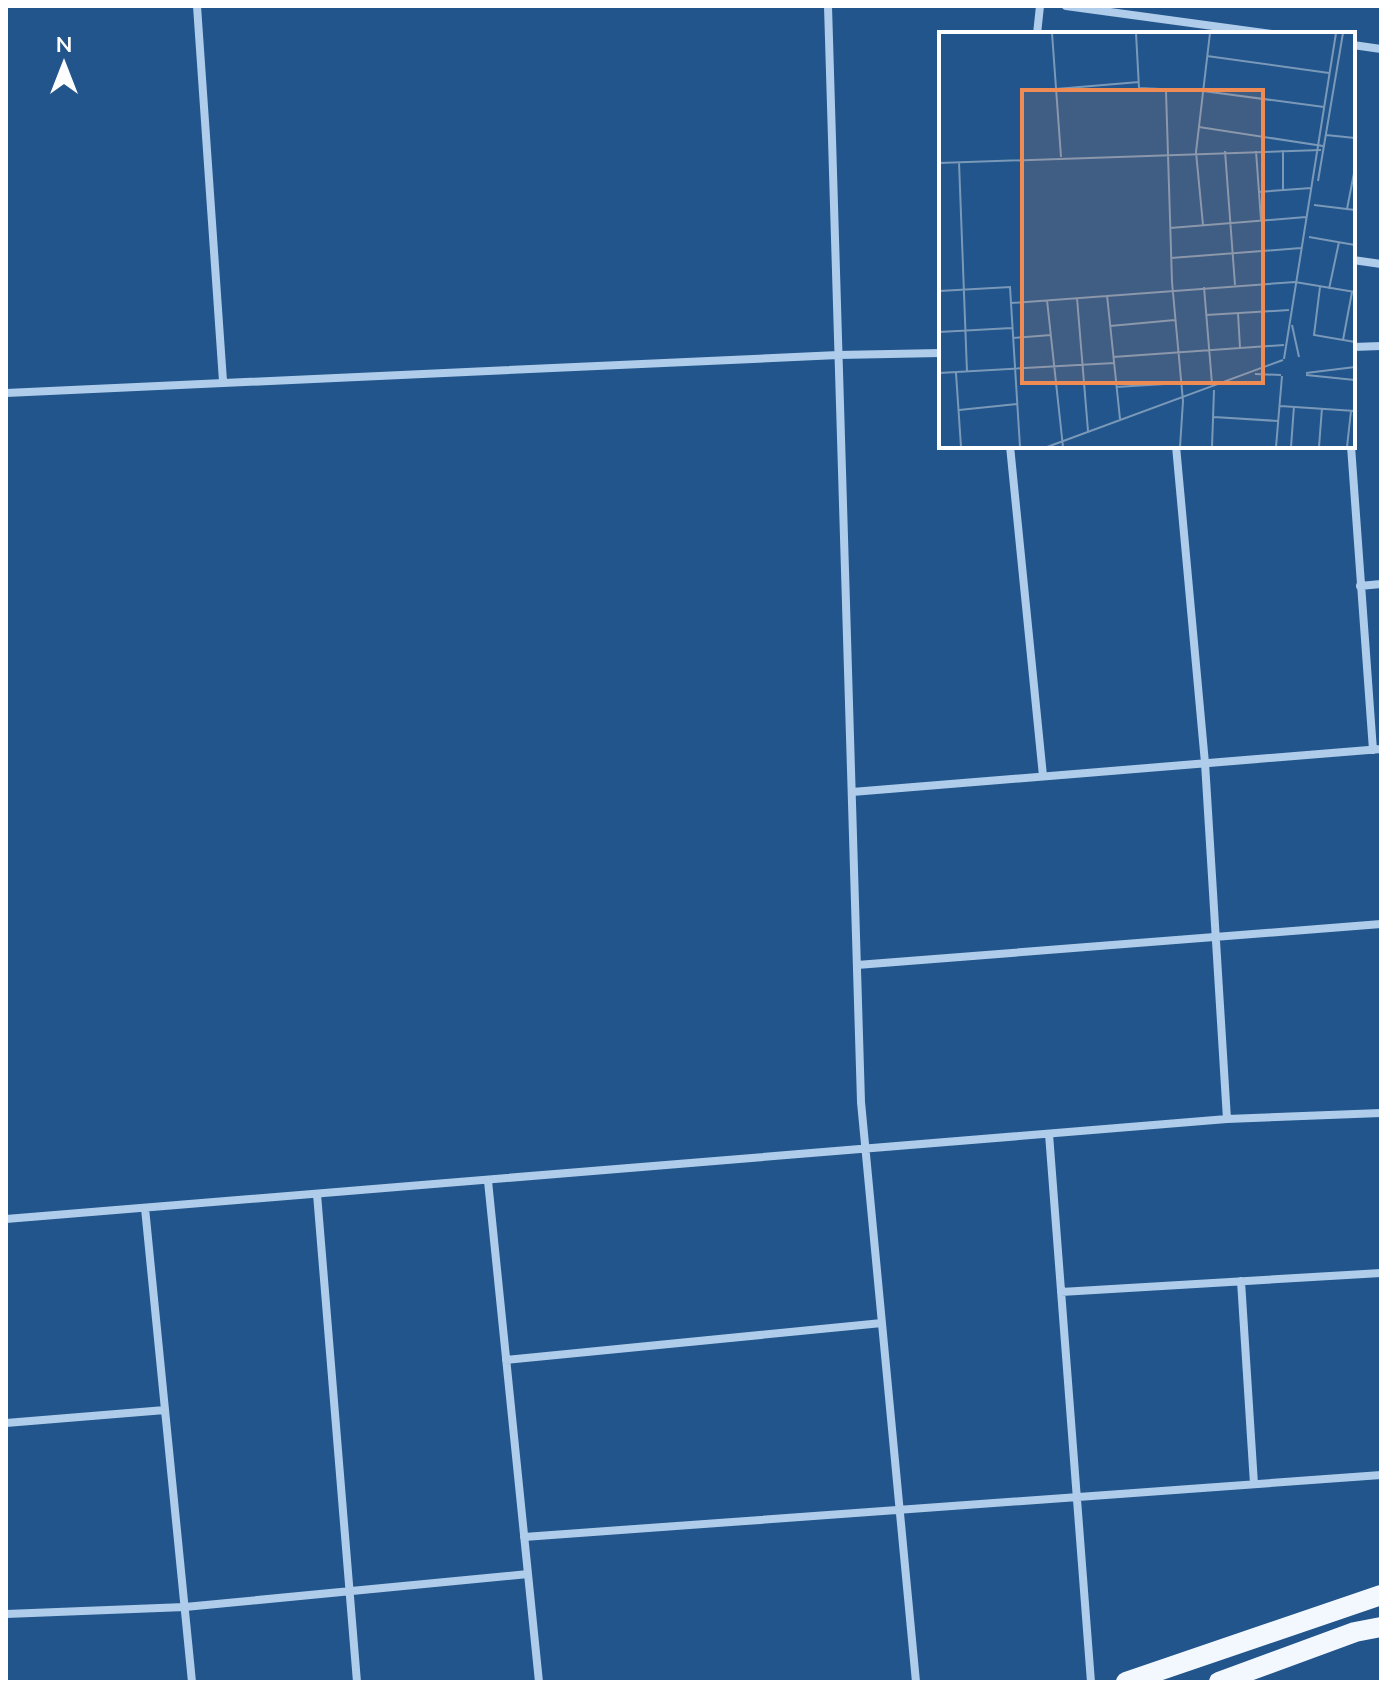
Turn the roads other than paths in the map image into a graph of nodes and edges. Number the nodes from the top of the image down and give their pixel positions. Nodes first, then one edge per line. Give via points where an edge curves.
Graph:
1 (197, 6) edge
2 (828, 6) edge
3 (1040, 6) edge
4 (1066, 6) edge
5 (1037, 32) edge
6 (1257, 32) edge
7 (1355, 45) edge
8 (1381, 49) edge
9 (1355, 260) edge
10 (1381, 264) edge
11 (1381, 346) edge
12 (1355, 347) edge
13 (939, 353) edge
14 (838, 355) junction
15 (223, 381) junction
16 (6, 393) edge
17 (1010, 448) edge
18 (1176, 448) edge
19 (1351, 448) edge
20 (1381, 584) edge
21 (1360, 586) junction
22 (1377, 749) edge
23 (1205, 763) junction
24 (1043, 776) junction
25 (852, 792) junction
26 (1381, 924) edge
27 (1215, 938) junction
28 (857, 965) junction
29 (1381, 1113) edge
30 (1227, 1119) junction
31 (1049, 1134) junction
32 (866, 1150) junction
33 (488, 1181) junction
34 (317, 1194) junction
35 (145, 1208) junction
36 (6, 1219) edge
37 (1381, 1273) edge
38 (1241, 1281) junction
39 (1061, 1292) junction
40 (882, 1323) junction
41 (506, 1360) junction
42 (165, 1410) junction
43 (6, 1423) edge
44 (1381, 1475) edge
45 (1254, 1484) junction
46 (1077, 1497) junction
47 (900, 1509) junction
48 (524, 1537) junction
49 (528, 1574) junction
50 (349, 1591) junction
51 (1381, 1595) edge
52 (185, 1607) junction
53 (6, 1614) edge
54 (1381, 1627) edge
55 (192, 1682) edge
56 (357, 1682) edge
57 (539, 1682) edge
58 (916, 1682) edge
59 (1091, 1682) edge
60 (1126, 1682) edge
61 (1219, 1682) edge

1 - 15 street
2 - 14 street
3 - 5 street
4 - 6 street
7 - 8 street
9 - 10 street
11 - 12 street
13 - 14 street
14 - 15 street
14 - 25 street
15 - 16 street
17 - 24 street
18 - 23 street
19 - 21 street
20 - 21 street
21 - 22 street
22 - 23 street
23 - 24 street
23 - 27 street
24 - 25 street
25 - 28 street
26 - 27 street
27 - 28 street
27 - 30 street
28 - 32 street
29 - 30 street
30 - 31 street
31 - 32 street
31 - 39 street
32 - 33 street
32 - 40 street
33 - 34 street
33 - 41 street
34 - 35 street
34 - 50 street
35 - 36 street
35 - 42 street
37 - 38 street
38 - 39 street
38 - 45 street
39 - 46 street
40 - 41 street
40 - 47 street
41 - 48 street
42 - 43 street
42 - 52 street
44 - 45 street
45 - 46 street
46 - 47 street
46 - 59 street
47 - 48 street
47 - 58 street
48 - 49 street
49 - 50 street
49 - 57 street
50 - 52 street
50 - 56 street
51 - 60 main road
52 - 53 street
52 - 55 street
54 - 61 main road

